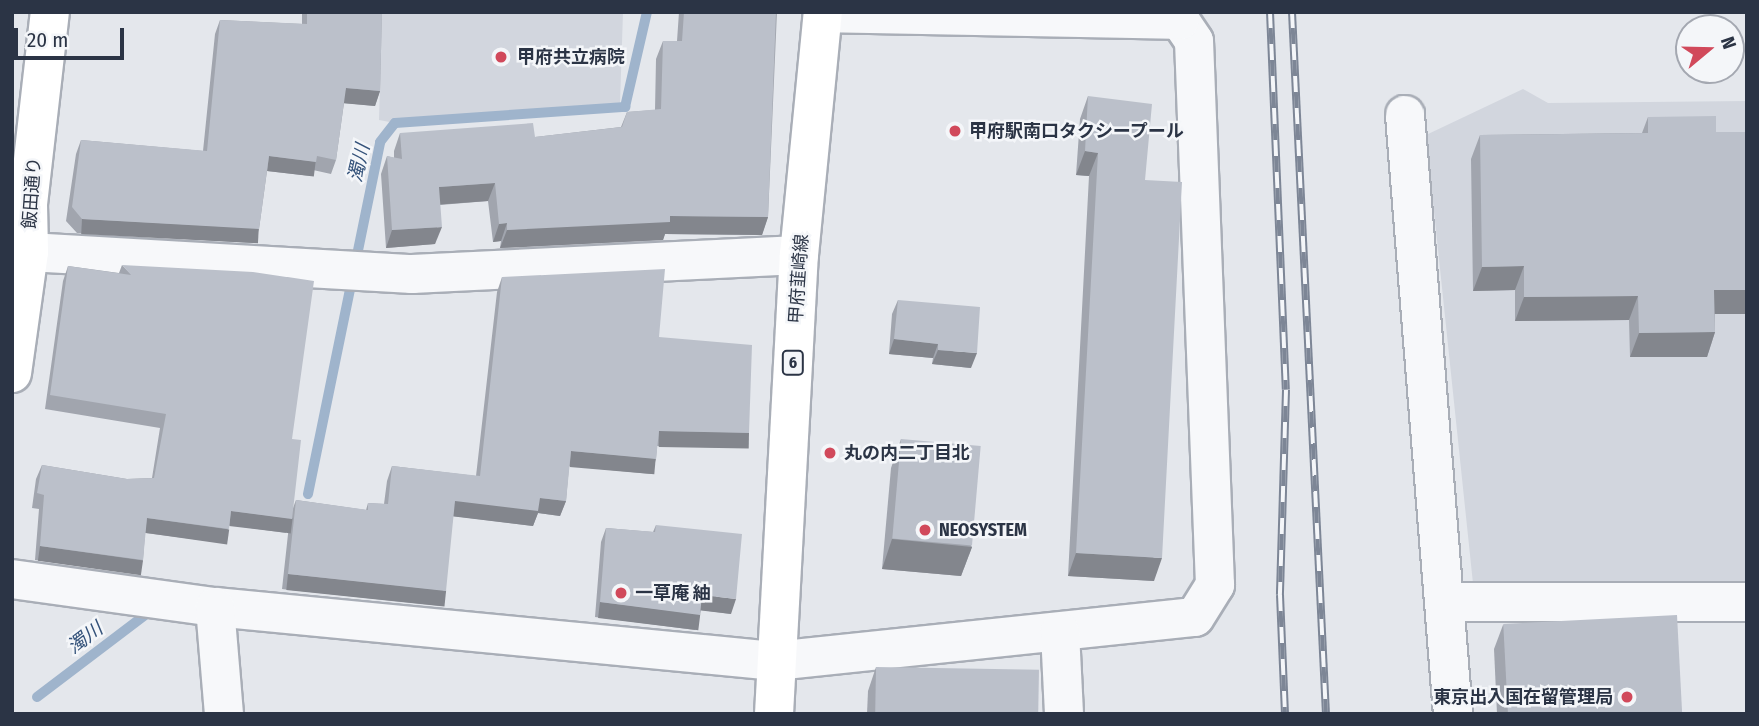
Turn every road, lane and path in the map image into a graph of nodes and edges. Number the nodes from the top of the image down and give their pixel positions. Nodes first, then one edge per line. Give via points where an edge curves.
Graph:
1 (50, 12) edge
2 (823, 12) edge
3 (1405, 115) dead end
4 (20, 205) edge
5 (29, 252) junction
6 (800, 255) junction
7 (12, 373) edge
8 (12, 579) edge
9 (1447, 602) junction
10 (1747, 602) edge
11 (215, 607) junction
12 (1060, 632) junction
13 (775, 661) junction
14 (224, 714) edge
15 (774, 714) edge
16 (1064, 714) edge
17 (1453, 714) edge

1 - 4 main road, 飯田通り
2 - 6 main road, 甲府韮崎線 / 6
2 - 12 street via 1180,20 1194,41 1215,585 1195,617
3 - 9 street
4 - 5 main road, 飯田通り
5 - 6 street via 412,274
5 - 7 main road, 飯田通り
6 - 13 main road, 甲府韮崎線 / 6
8 - 11 street
9 - 10 street
9 - 17 street
11 - 13 street
11 - 14 street
12 - 13 street
12 - 16 street
13 - 15 main road, 甲府韮崎線 / 6

